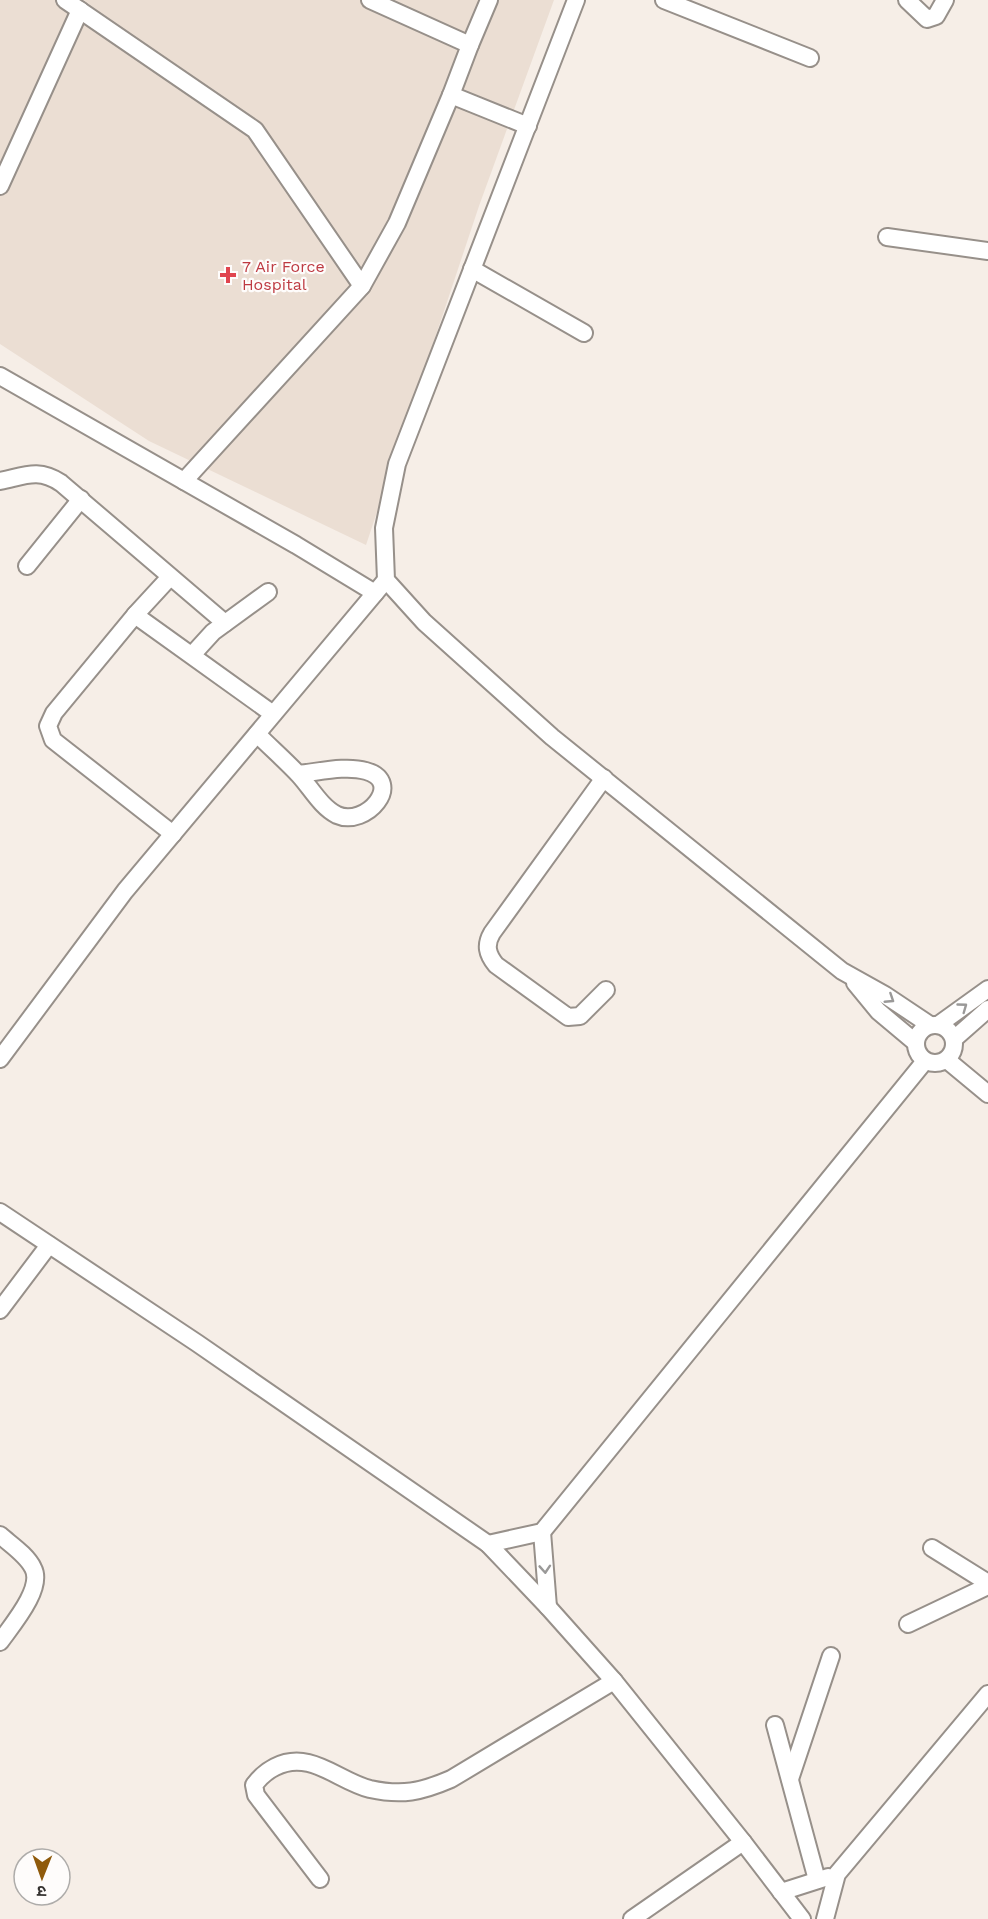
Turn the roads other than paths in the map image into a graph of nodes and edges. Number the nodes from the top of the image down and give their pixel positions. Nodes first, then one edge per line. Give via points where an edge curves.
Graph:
1 (65, 0) edge
2 (370, 0) edge
3 (489, 0) edge
4 (576, 0) edge
5 (664, 0) edge
6 (907, 0) edge
7 (945, 0) edge
8 (80, 10) junction
9 (470, 45) junction
10 (810, 58) dead end
11 (451, 95) junction
12 (528, 126) junction
13 (0, 186) edge
14 (887, 237) dead end
15 (988, 251) edge
16 (472, 269) junction
17 (362, 286) junction
18 (584, 333) dead end
19 (0, 376) edge
20 (0, 481) edge
21 (184, 481) junction
22 (81, 499) junction
23 (27, 566) dead end
24 (170, 577) junction
25 (380, 586) junction
26 (268, 592) dead end
27 (135, 615) junction
28 (225, 623) junction
29 (192, 655) junction
30 (273, 714) junction
31 (257, 734) junction
32 (298, 774) junction
33 (604, 778) junction
34 (172, 834) junction
35 (849, 975) junction
36 (988, 989) edge
37 (606, 990) dead end
38 (988, 1010) edge
39 (934, 1025) junction
40 (6, 1039) edge
41 (954, 1039) junction
42 (915, 1042) junction
43 (0, 1059) edge
44 (947, 1060) junction
45 (925, 1061) junction
46 (988, 1094) edge
47 (0, 1212) edge
48 (50, 1245) junction
49 (0, 1310) edge
50 (542, 1532) junction
51 (0, 1535) edge
52 (488, 1544) junction
53 (932, 1548) dead end
54 (988, 1585) edge
55 (548, 1607) junction
56 (908, 1624) dead end
57 (0, 1642) edge
58 (831, 1656) dead end
59 (614, 1681) junction
60 (988, 1694) edge
61 (775, 1725) dead end
62 (790, 1779) junction
63 (743, 1842) junction
64 (837, 1874) junction
65 (320, 1879) dead end
66 (817, 1880) junction
67 (781, 1892) junction
68 (632, 1919) edge
69 (802, 1919) edge
70 (825, 1919) edge

1 - 8 street
2 - 9 street
3 - 9 street
4 - 12 street
5 - 10 street
6 - 7 street via 927,19 936,16
8 - 13 street
8 - 17 street via 255,130
9 - 11 street
11 - 12 street
11 - 17 street via 397,223
12 - 16 street
14 - 15 street
16 - 18 street
16 - 25 street via 397,464 384,528
17 - 21 street
19 - 21 street
20 - 22 street via 42,474
21 - 25 street
22 - 23 street
22 - 24 street
24 - 27 street
24 - 28 street
25 - 30 street
25 - 33 street
26 - 28 street
27 - 29 street
27 - 34 street via 54,713 48,726 53,740
28 - 29 street
29 - 30 street
30 - 31 street
31 - 32 street
31 - 34 street
32 - 32 street via 366,771 378,777 382,794 376,804 360,815 339,816 324,805
33 - 35 street
33 - 37 street via 487,945 496,965 568,1017 580,1016
34 - 40 street
35 -> 39 street
35 - 42 street via 878,1011
39 -> 36 street
38 - 41 street
39 - 41 street via 945,1027
39 - 42 street via 923,1029
40 - 43 street
41 - 44 street via 955,1047
42 - 45 street
44 - 45 street via 932,1064
44 - 46 street
45 - 50 street
47 - 48 street
48 - 49 street
48 - 52 street
50 - 52 street
50 -> 55 street
51 - 57 street via 32,1565 36,1575 29,1599
52 - 55 street
53 - 54 street
54 - 56 street
55 - 59 street
58 - 62 street
59 - 63 street
59 - 65 street via 429,1789 410,1793 367,1788 308,1762 295,1761 268,1770 254,1785 255,1795
60 - 64 street
61 - 62 street
62 - 66 street
63 - 67 street
63 - 68 street
64 - 66 street
64 - 70 street
66 - 67 street
67 - 69 street

